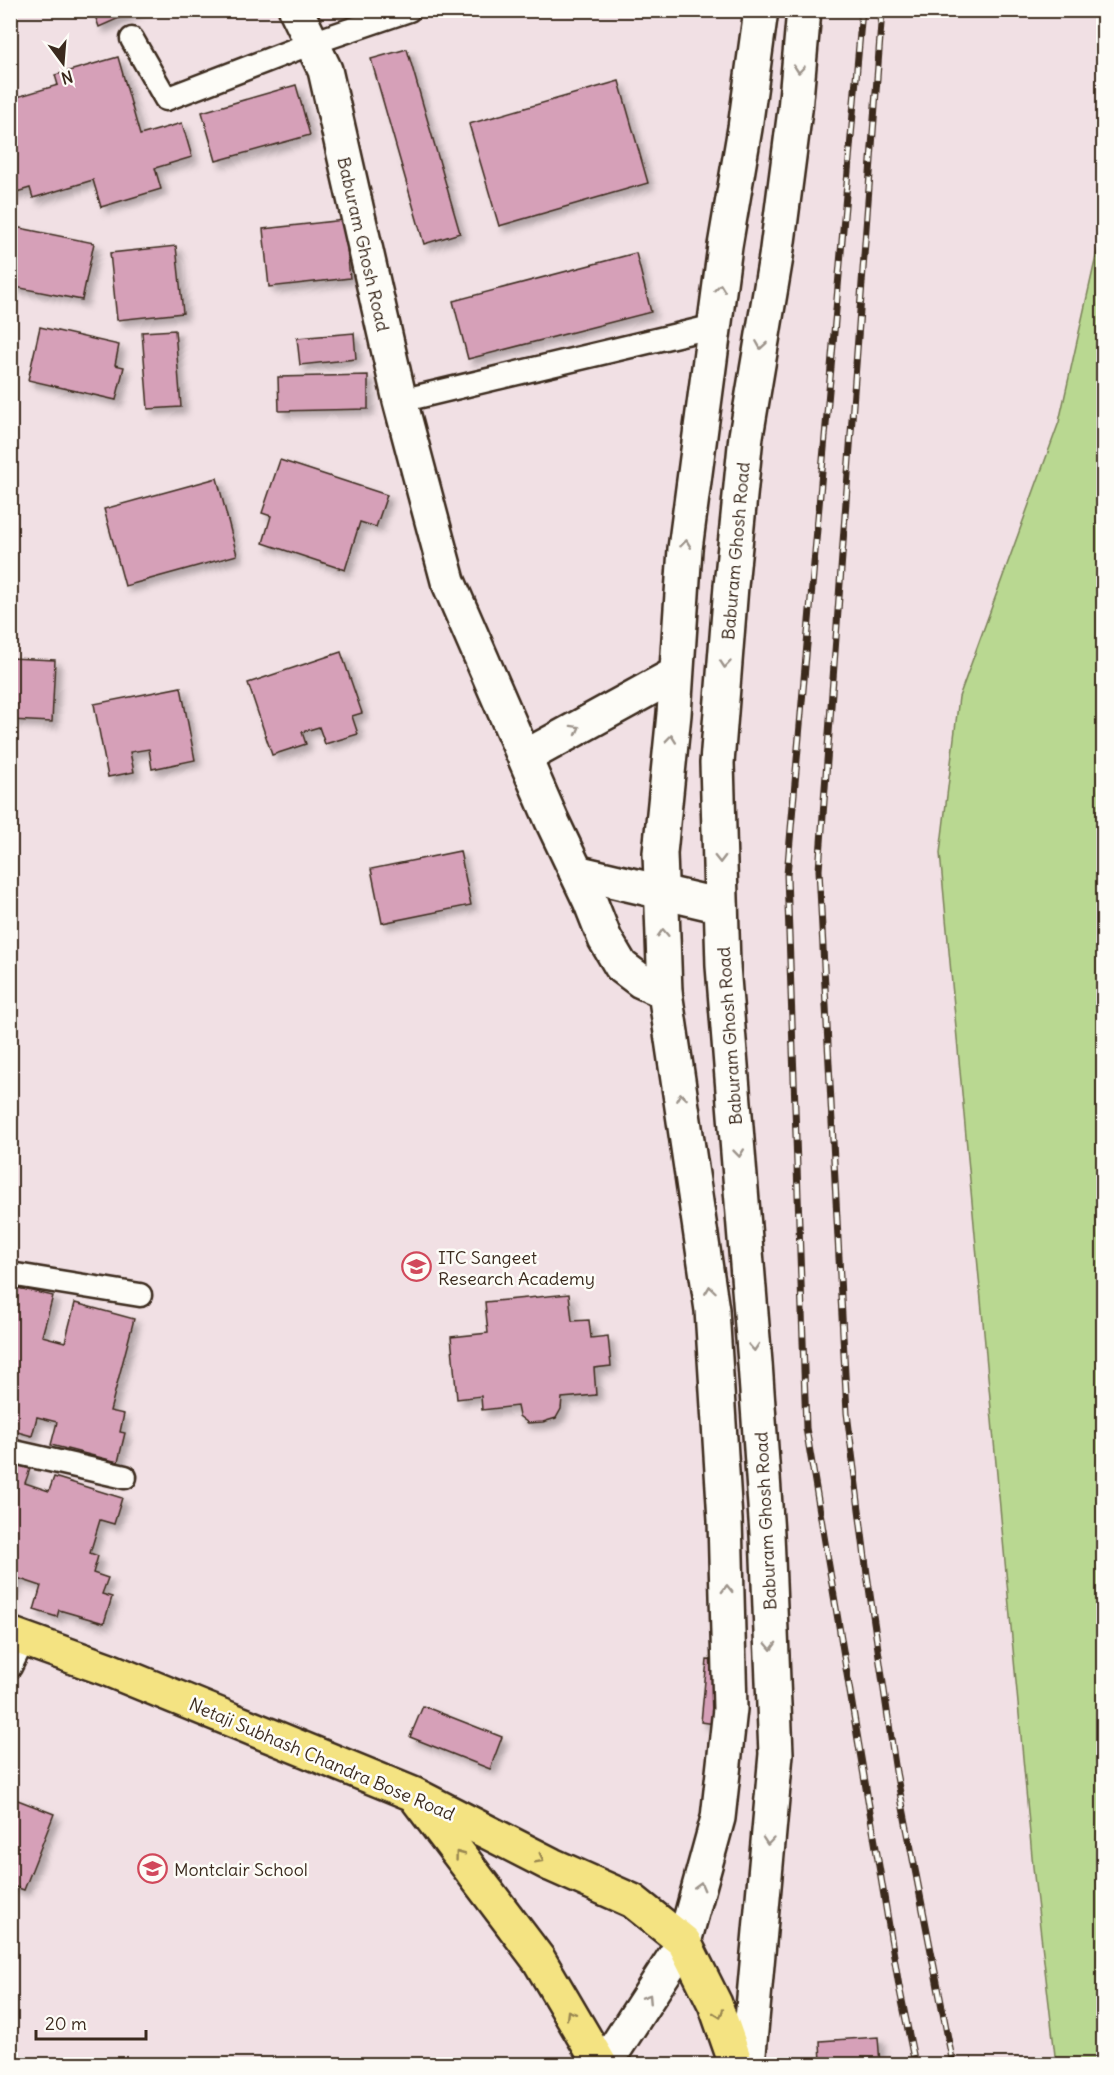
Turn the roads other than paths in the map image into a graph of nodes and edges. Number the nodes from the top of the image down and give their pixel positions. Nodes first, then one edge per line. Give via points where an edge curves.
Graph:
1 (296, 10) edge
2 (409, 10) edge
3 (761, 10) edge
4 (804, 10) edge
5 (132, 39) dead end
6 (312, 43) junction
7 (715, 326) junction
8 (400, 401) junction
9 (676, 674) junction
10 (525, 757) junction
11 (576, 872) junction
12 (662, 893) junction
13 (721, 906) junction
14 (665, 992) junction
15 (745, 1215) junction
16 (700, 1218) junction
17 (10, 1275) edge
18 (140, 1294) dead end
19 (10, 1451) edge
20 (125, 1477) dead end
21 (15, 1647) edge
22 (413, 1794) junction
23 (684, 1942) junction
24 (600, 2064) edge
25 (605, 2064) edge
26 (736, 2064) edge
27 (748, 2064) edge

1 - 6 main road, Baburam Ghosh Road
2 - 6 lane
7 -> 3 main road
4 -> 13 main road, Baburam Ghosh Road via 776,257 746,436 731,586 717,763
5 - 6 lane via 166,99
6 - 8 main road, Baburam Ghosh Road via 325,70
7 - 8 lane
9 -> 7 main road via 685,549
8 - 10 main road, Baburam Ghosh Road via 448,581
10 -> 9 main road
12 -> 9 main road via 660,853
10 - 11 main road, Baburam Ghosh Road
11 - 12 main road
11 - 14 main road, Baburam Ghosh Road via 621,966
12 - 13 main road
14 -> 12 main road
13 -> 15 main road, Baburam Ghosh Road via 727,1034
16 -> 14 main road
15 - 16 main road
15 -> 27 main road, Baburam Ghosh Road via 767,1534 776,1754
23 -> 16 main road via 718,1818 730,1708 725,1509 712,1310
17 - 18 lane
19 - 20 lane
21 - 22 main road, Netaji Subhash Chandra Bose Road via 118,1674
22 -> 23 main road, Netaji Subhash Chandra Bose Road via 552,1865 633,1901
24 -> 22 main road via 539,1960
25 -> 23 main road
23 -> 26 main road via 716,2004

